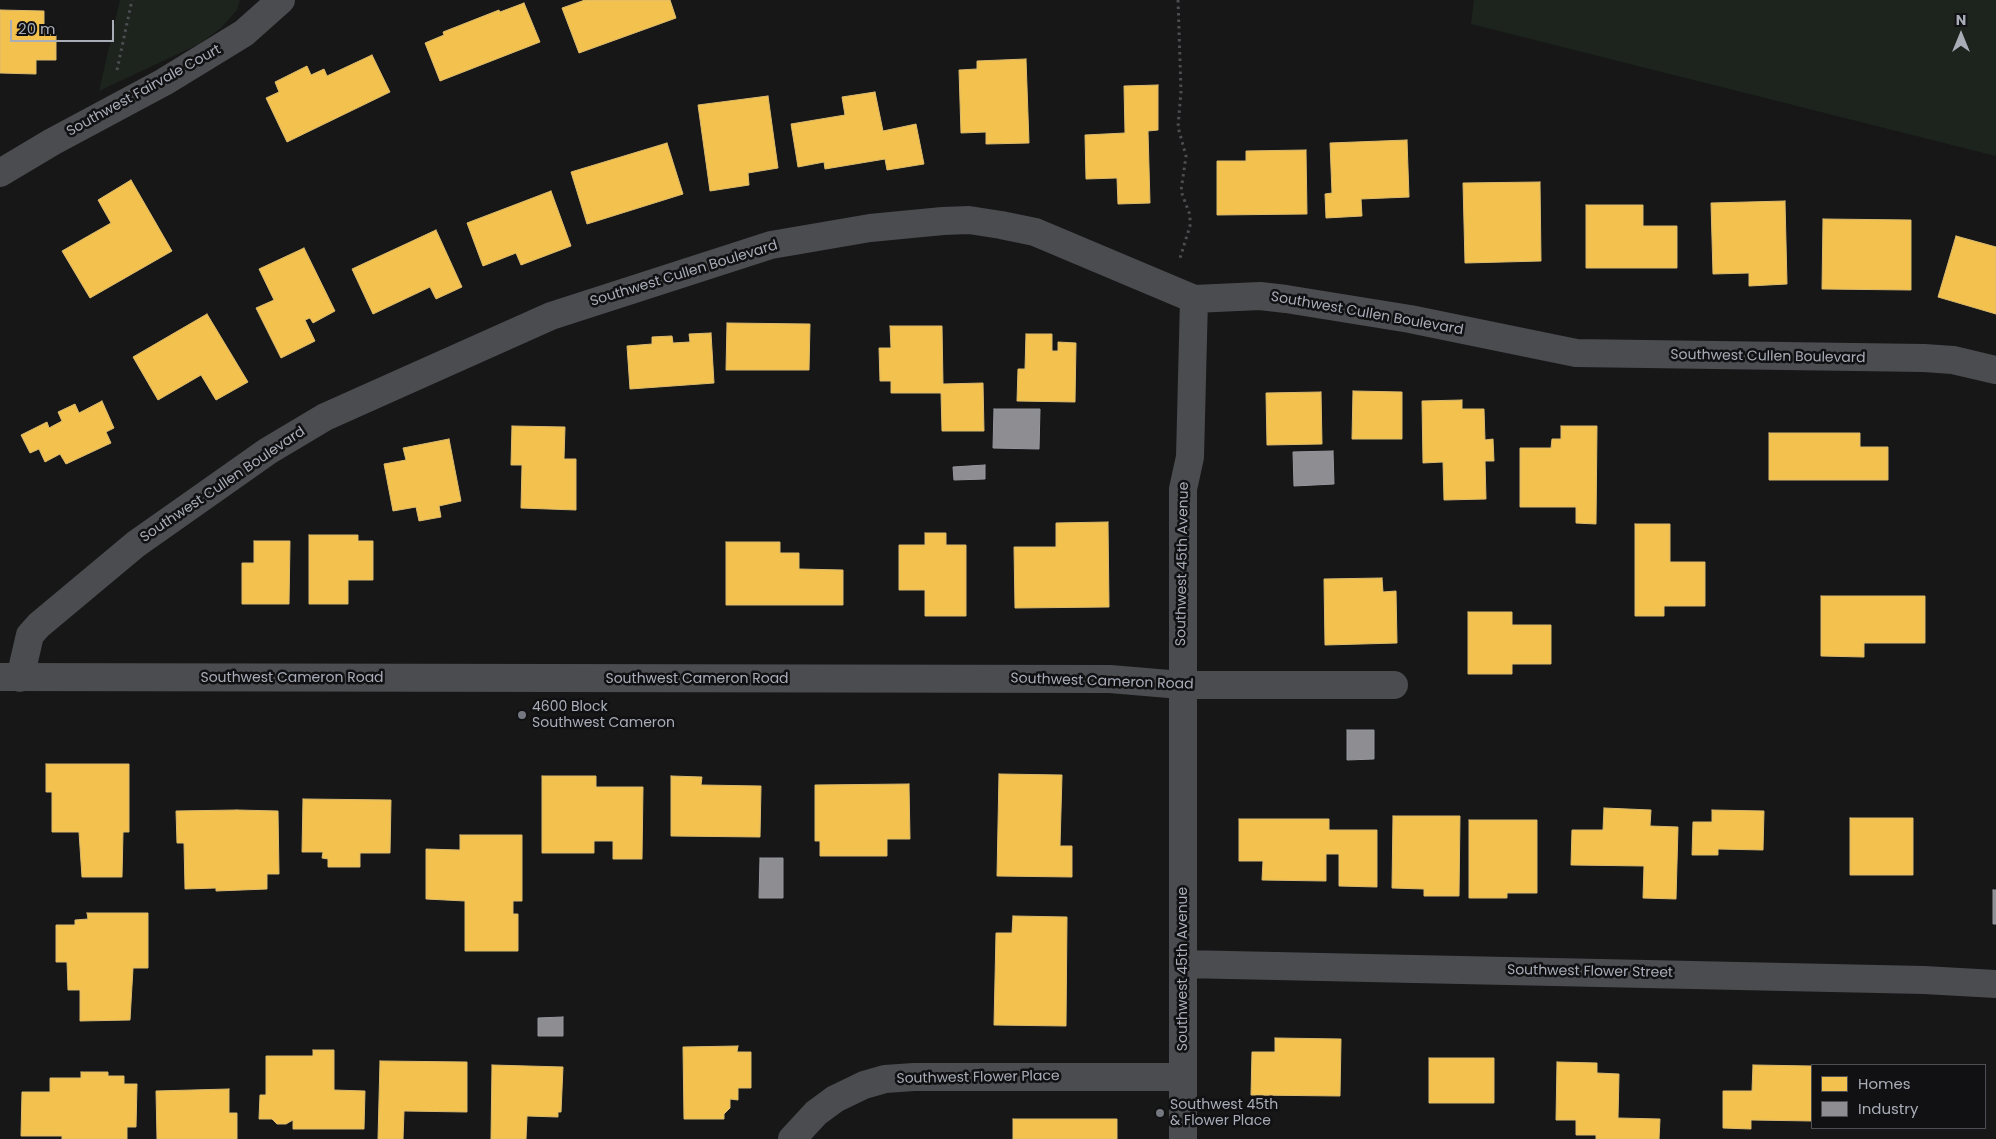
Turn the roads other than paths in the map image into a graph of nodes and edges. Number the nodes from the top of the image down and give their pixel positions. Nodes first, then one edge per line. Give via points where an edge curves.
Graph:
1 (281, 0) edge
2 (0, 173) edge
3 (1194, 299) junction
4 (1996, 370) edge
5 (10, 677) edge
6 (1181, 684) junction
7 (1394, 685) dead end
8 (1183, 964) junction
9 (1996, 984) edge
10 (1183, 1077) junction
11 (792, 1139) edge
12 (1183, 1139) edge

1 - 2 street, Southwest Fairvale Court via 244,33 164,82
3 - 4 street, Southwest Cullen Boulevard via 1260,296 1286,299 1410,319 1576,353 1924,358
3 - 5 street, Southwest Cullen Boulevard via 1035,232 969,220 870,228 771,245 683,272 551,316 326,417 268,451 136,544 39,626 30,635
3 - 6 street, Southwest 45th Avenue via 1190,457 1183,489
5 - 6 street, Southwest Cameron Road via 1110,679
6 - 7 street, Southwest Cameron Road
6 - 8 street, Southwest 45th Avenue
8 - 9 street, Southwest Flower Street via 1904,979
8 - 10 street, Southwest 45th Avenue
10 - 11 street, Southwest Flower Place via 885,1079 834,1099
10 - 12 street, Southwest 45th Avenue

